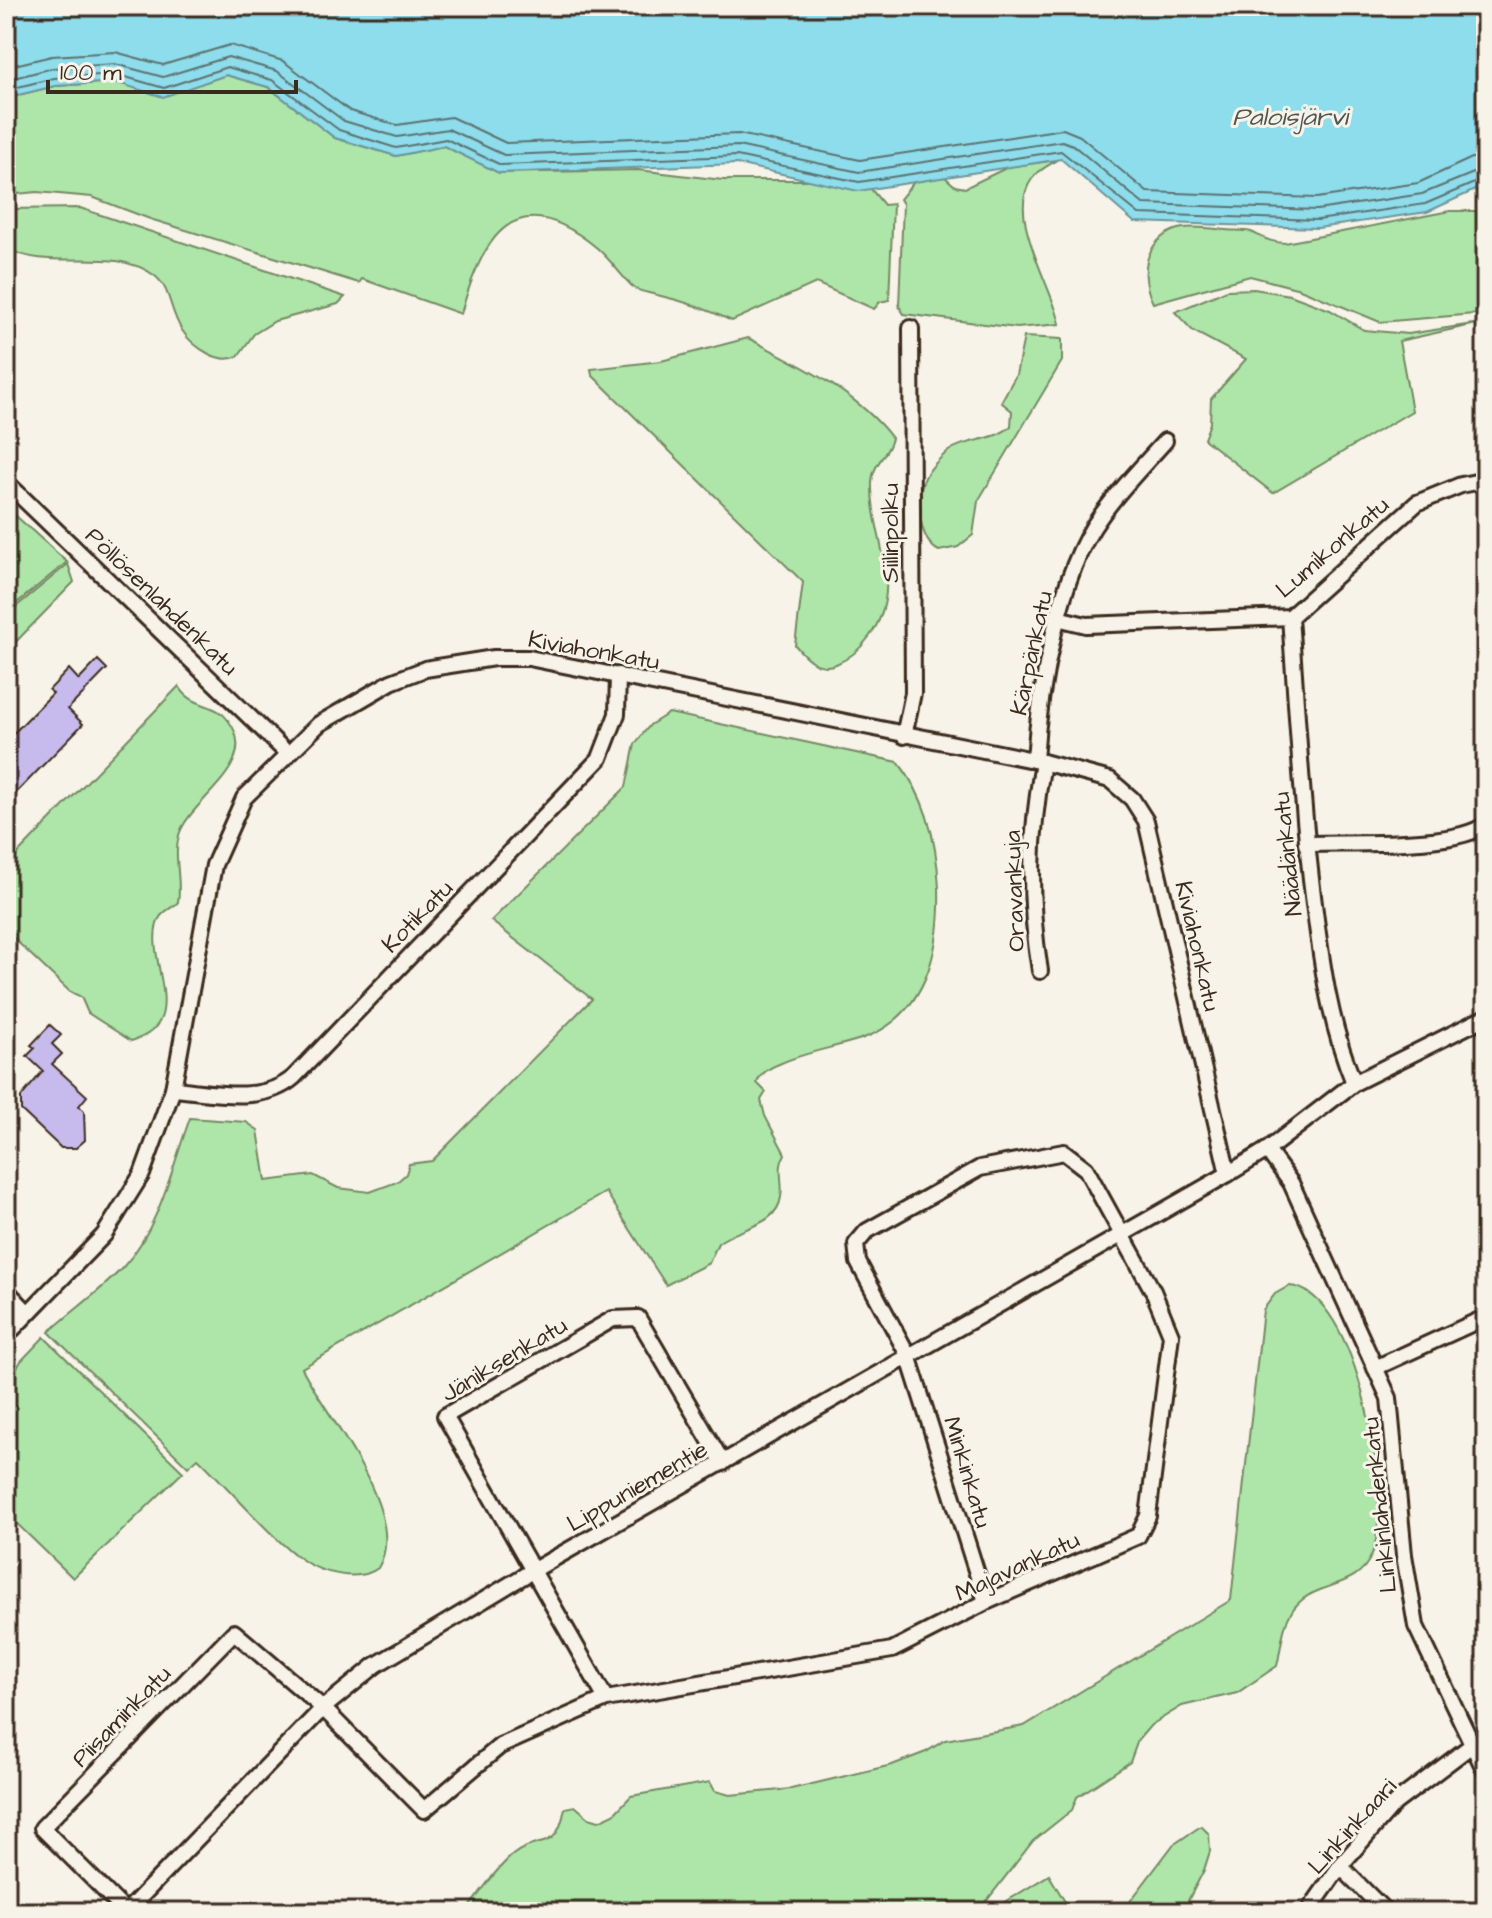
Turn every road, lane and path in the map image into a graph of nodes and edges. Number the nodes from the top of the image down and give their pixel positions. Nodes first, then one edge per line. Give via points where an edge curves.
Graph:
1 (911, 328) dead end
2 (1165, 441) dead end
3 (1486, 480) edge
4 (6, 482) edge
5 (1290, 617) junction
6 (1057, 618) junction
7 (618, 675) junction
8 (904, 736) junction
9 (287, 753) junction
10 (1039, 761) junction
11 (1486, 824) edge
12 (1306, 844) junction
13 (1040, 971) dead end
14 (1486, 1017) edge
15 (1354, 1083) junction
16 (173, 1089) junction
17 (1267, 1150) junction
18 (1228, 1174) junction
19 (1122, 1234) junction
20 (6, 1290) edge
21 (28, 1313) junction
22 (1486, 1317) edge
23 (6, 1336) edge
24 (908, 1355) junction
25 (1375, 1368) junction
26 (723, 1463) junction
27 (532, 1571) junction
28 (986, 1602) junction
29 (606, 1699) junction
30 (323, 1708) junction
31 (1472, 1745) junction
32 (1486, 1773) edge
33 (1340, 1866) junction
34 (126, 1912) edge
35 (1308, 1912) edge
36 (1386, 1912) edge

1 - 8 street, Siilinpolku via 913,693
2 - 6 street, Kärpänkatu via 1098,519
3 - 5 street, Lumikonkatu via 1417,503
4 - 9 street, Pöllösenlahdenkatu
5 - 6 street, Lumikonkatu via 1086,625
5 - 12 street, Näädänkatu
6 - 10 street, Kärpänkatu
7 - 8 street, Kiviahonkatu
7 - 9 street, Kiviahonkatu via 529,658 425,669 353,701
7 - 16 street, Kotikatu via 617,714 600,758 294,1077 281,1088 242,1095
8 - 10 street, Kiviahonkatu
9 - 16 street, Kiviahonkatu via 244,798 214,865
10 - 13 street, Oravankuja via 1032,828 1032,923
10 - 18 street, Kiviahonkatu via 1110,780 1146,821
11 - 12 street via 1468,835 1438,839
12 - 15 street, Näädänkatu via 1323,973 1339,1047
14 - 15 street, Lippuniementie
15 - 17 street, Lippuniementie
16 - 21 street, Kiviahonkatu via 127,1203 104,1235
17 - 18 street, Lippuniementie
17 - 25 street, Linkinlahdenkatu via 1291,1183
18 - 19 street, Lippuniementie
19 - 24 street, Lippuniementie
19 - 24 street, Majavankatu via 1086,1169 1064,1152 980,1168 867,1231 856,1244 858,1262
19 - 28 street, Majavankatu via 1171,1335 1148,1516 1138,1536
20 - 21 street
21 - 23 street, Kiviahonkatu
22 - 25 street
24 - 26 street, Lippuniementie
24 - 28 street, Minkinkatu
25 - 31 street, Linkinlahdenkatu via 1389,1398 1416,1626
26 - 27 street, Lippuniementie
26 - 27 street, Jäniksenkatu via 638,1318 613,1319 445,1416
27 - 29 street, Jäniksenkatu
27 - 30 street, Lippuniementie via 376,1665
28 - 29 street, Majavankatu via 892,1650
29 - 30 street, Majavankatu via 500,1746 424,1810
30 - 34 street, Lippuniementie
30 - 34 street, Piisaminkatu via 234,1632 42,1828
31 - 32 street, Linkinlahdenkatu
31 - 33 street, Linkinkaari via 1395,1803
33 - 35 street, Linkinkaari
33 - 36 street

